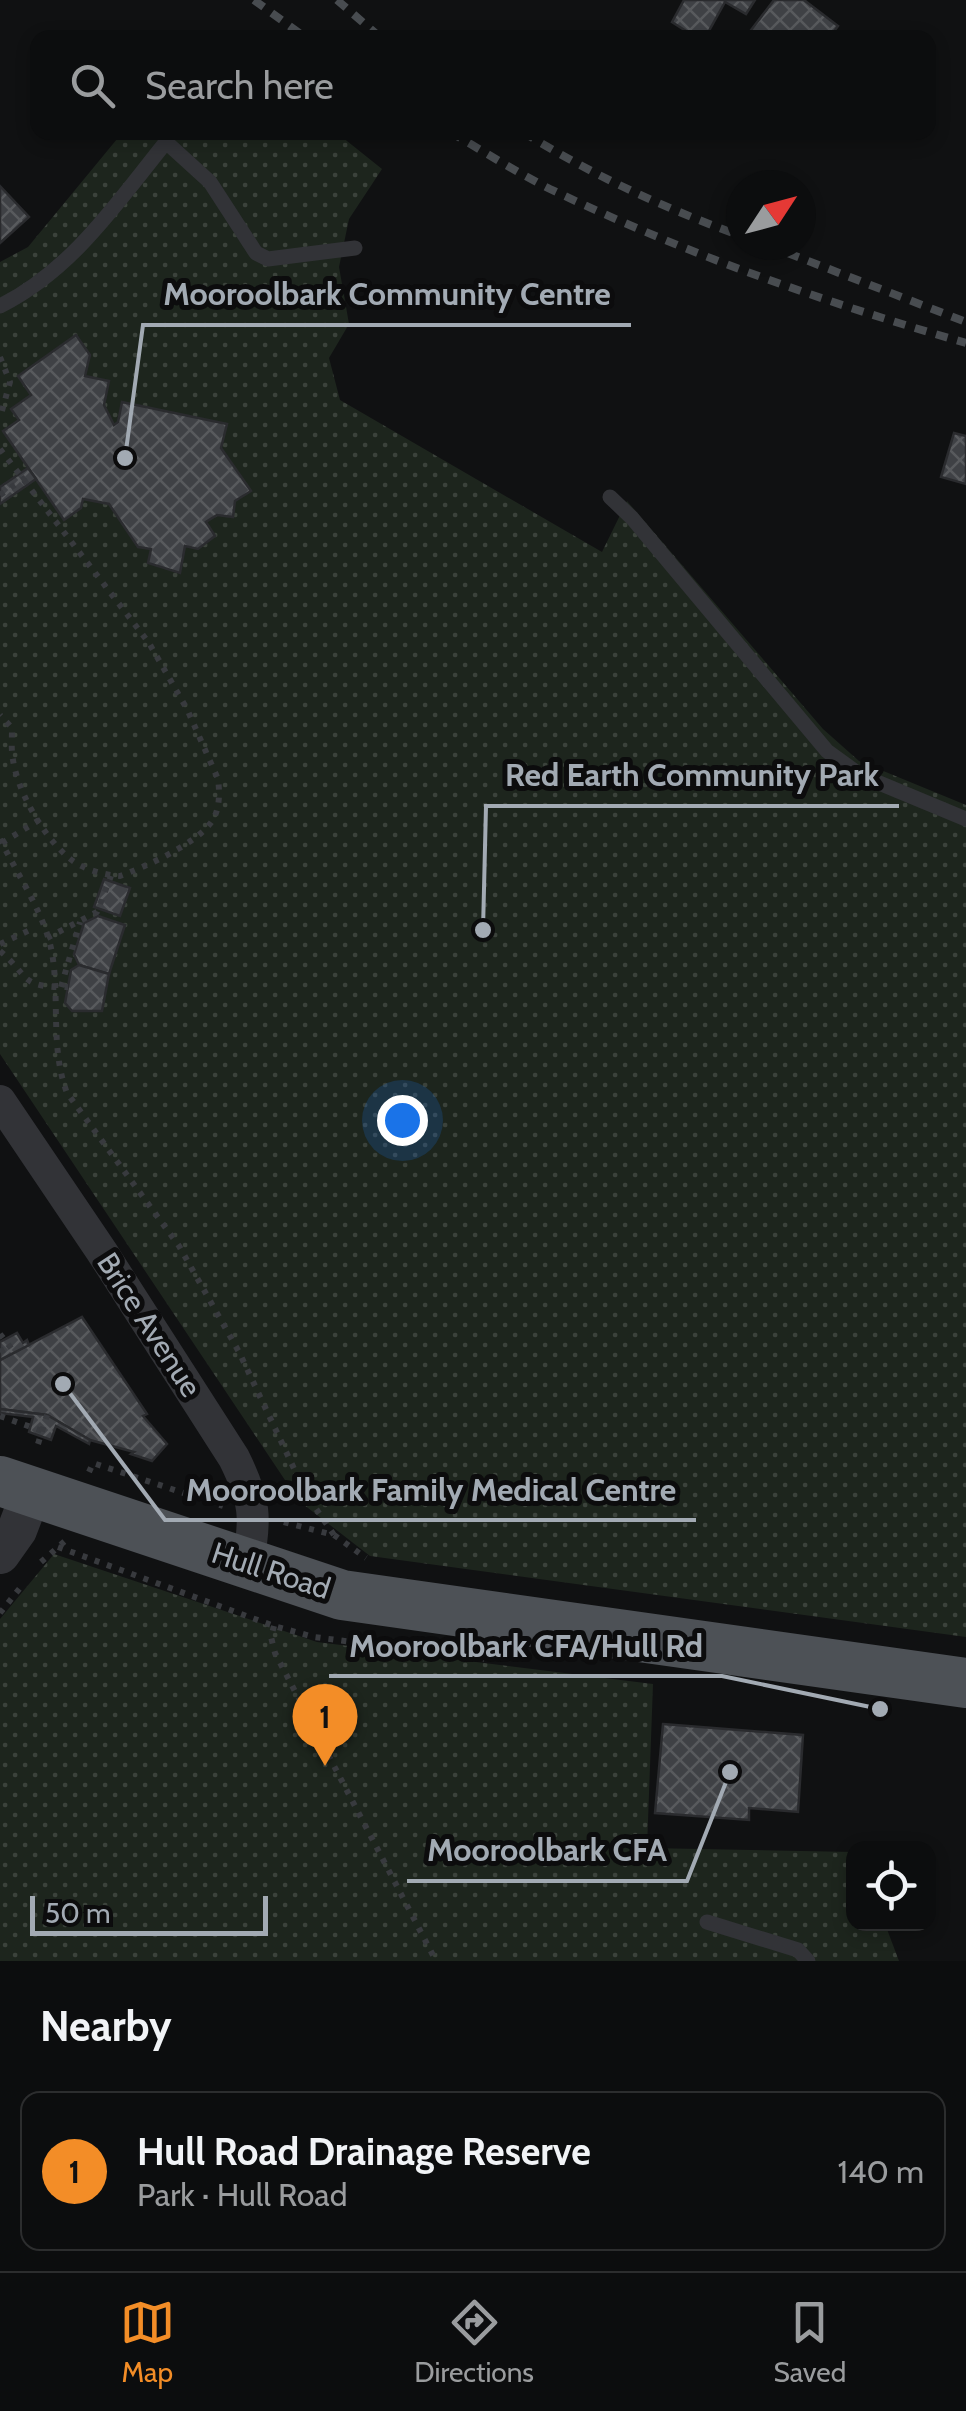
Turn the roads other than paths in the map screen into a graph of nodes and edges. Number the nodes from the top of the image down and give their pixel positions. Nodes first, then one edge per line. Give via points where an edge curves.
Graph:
1 (355, 248) dead end
2 (0, 306) edge
3 (610, 497) dead end
4 (966, 819) edge
5 (0, 1101) edge
6 (23, 1472) edge
7 (0, 1554) edge
8 (247, 1565) junction
9 (966, 1682) edge
10 (707, 1922) dead end
11 (808, 1961) edge

1 - 2 lane via 268,259 256,253 224,199 166,142 59,269
3 - 4 lane via 828,751 860,775
5 - 8 street, Brice Avenue via 234,1458 255,1515
6 - 7 street via 16,1530
6 - 8 main road, Hull Road
8 - 9 main road, Hull Road via 390,1604
10 - 11 lane via 798,1950

